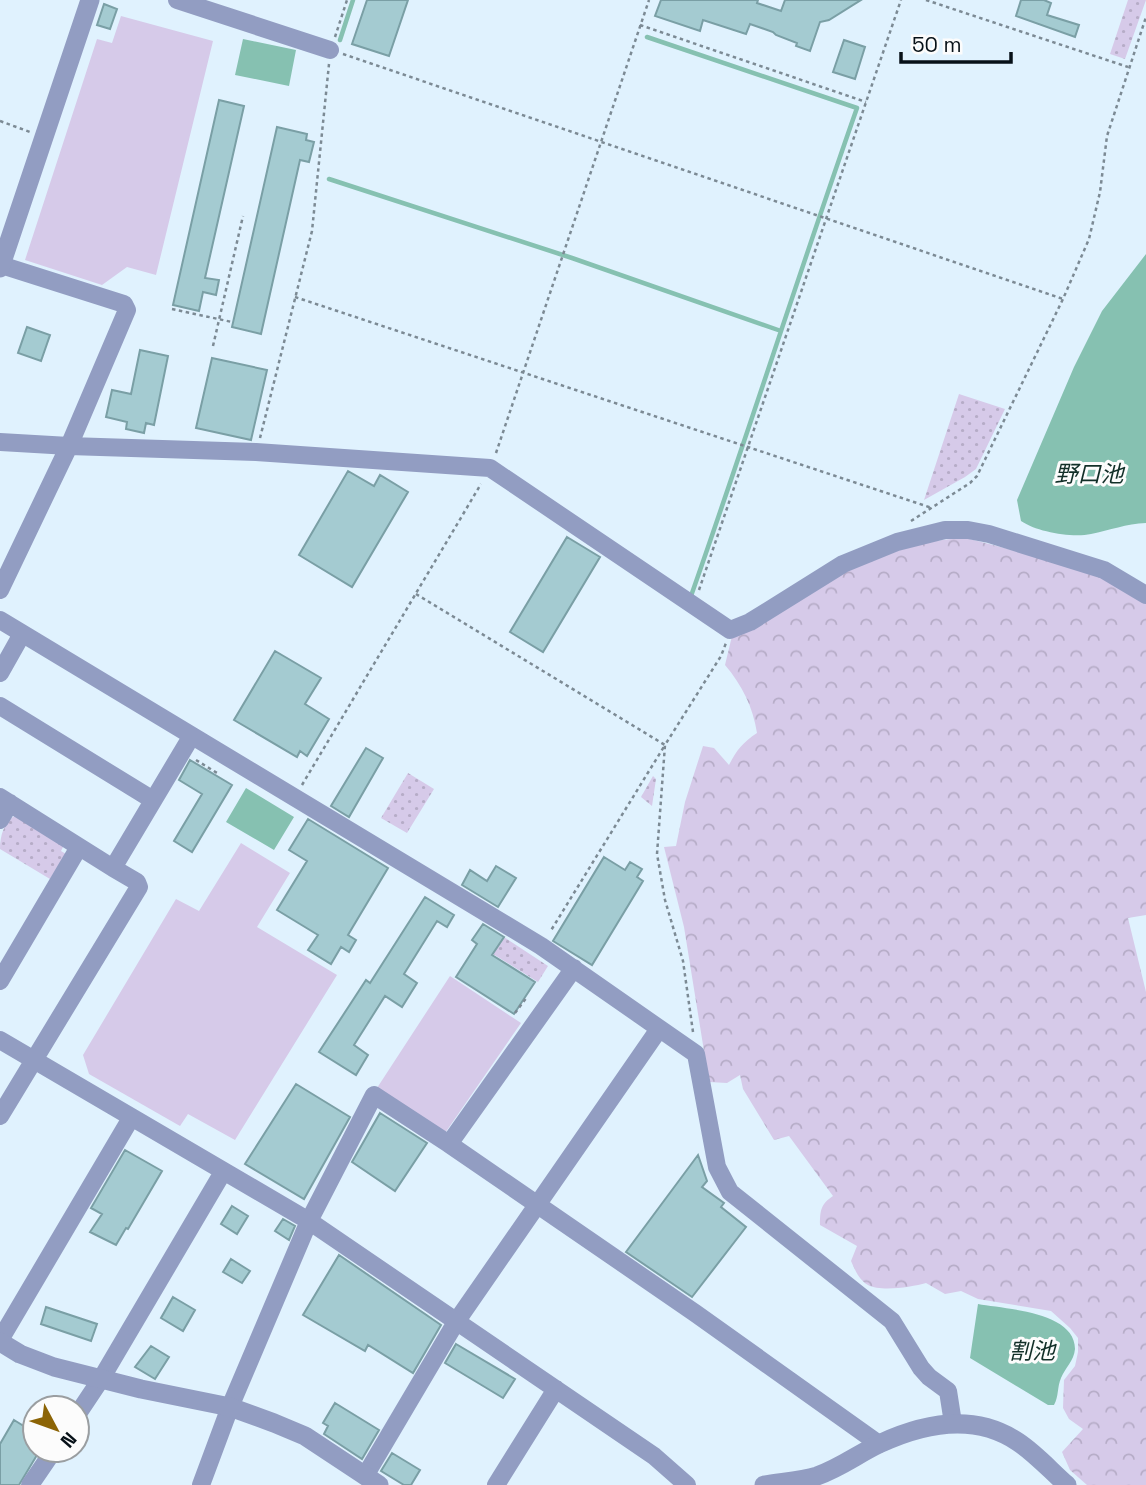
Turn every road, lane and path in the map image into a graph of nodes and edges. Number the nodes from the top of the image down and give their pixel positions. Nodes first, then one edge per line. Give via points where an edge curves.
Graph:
1 (90, 0) edge
2 (177, 0) edge
3 (347, 0) edge
4 (649, 0) edge
5 (901, 0) edge
6 (926, 0) edge
7 (1146, 17) edge
8 (640, 25) junction
9 (330, 50) junction
10 (1128, 67) junction
11 (866, 102) junction
12 (0, 121) edge
13 (44, 136) junction
14 (601, 142) junction
15 (243, 216) dead end
16 (826, 217) junction
17 (0, 267) edge
18 (295, 297) junction
19 (1063, 299) junction
20 (173, 309) dead end
21 (219, 319) junction
22 (232, 322) dead end
23 (214, 346) dead end
24 (524, 372) junction
25 (0, 442) edge
26 (69, 446) junction
27 (748, 447) junction
28 (256, 452) junction
29 (490, 468) junction
30 (932, 508) junction
31 (910, 522) dead end
32 (0, 590) edge
33 (415, 594) junction
34 (1146, 595) edge
35 (693, 606) junction
36 (0, 620) edge
37 (730, 630) junction
38 (22, 634) junction
39 (0, 673) edge
40 (0, 706) edge
41 (191, 737) junction
42 (666, 745) junction
43 (193, 759) dead end
44 (217, 773) dead end
45 (295, 797) junction
46 (5, 800) edge
47 (153, 800) junction
48 (0, 820) edge
49 (79, 847) junction
50 (113, 867) junction
51 (541, 946) junction
52 (575, 968) junction
53 (0, 981) edge
54 (527, 997) dead end
55 (514, 1013) dead end
56 (659, 1028) junction
57 (0, 1040) edge
58 (696, 1054) junction
59 (34, 1060) junction
60 (0, 1116) edge
61 (131, 1118) junction
62 (449, 1144) junction
63 (223, 1172) junction
64 (536, 1204) junction
65 (309, 1221) junction
66 (456, 1322) junction
67 (0, 1341) edge
68 (101, 1379) junction
69 (556, 1390) junction
70 (91, 1394) edge
71 (230, 1407) junction
72 (953, 1423) junction
73 (879, 1444) junction
74 (44, 1464) edge
75 (372, 1481) edge
76 (30, 1485) edge
77 (201, 1485) edge
78 (496, 1485) edge
79 (687, 1485) edge
80 (764, 1485) edge
81 (1067, 1485) edge

1 - 13 street
2 - 9 street
3 - 9 path
4 - 8 path
5 - 11 path
6 - 10 path
7 - 10 path
8 - 11 path
8 - 14 path
9 - 14 path
9 - 18 path via 312,231
10 - 19 path via 1107,136 1089,239
11 - 16 path
12 - 13 path
13 - 17 street
14 - 16 path
14 - 24 path
15 - 21 path
16 - 19 path
16 - 27 path
17 - 26 street via 124,304 127,310
18 - 24 path
18 - 28 path
19 - 30 path via 977,476
20 - 21 path
21 - 22 path
21 - 23 path
24 - 27 path
24 - 29 path
25 - 26 street
26 - 28 street
26 - 32 street
27 - 30 path
27 - 35 path
28 - 29 street
29 - 33 path
29 - 35 street
30 - 31 path
33 - 42 path
33 - 45 path
34 - 37 street via 1104,570 989,534 945,530 897,542 843,564
35 - 37 street
36 - 38 street
37 - 42 path via 721,656
38 - 39 street
38 - 41 street
40 - 47 street
41 - 45 street
41 - 47 street
42 - 51 path
42 - 58 path via 657,854 683,961
43 - 44 path
45 - 51 street
46 - 48 street
46 - 49 street
47 - 50 street
49 - 50 street
49 - 53 street
50 - 59 street via 139,887
51 - 52 street
52 - 56 street
52 - 62 street
54 - 55 path
56 - 58 street
56 - 64 street
57 - 59 street
58 - 72 street via 717,1167 730,1192 892,1321 921,1368 948,1391
59 - 60 street
59 - 61 street
61 - 63 street
61 - 67 street
62 - 64 street
62 - 65 street via 374,1095
63 - 65 street
63 - 68 street
64 - 66 street
64 - 73 street
65 - 66 street
65 - 71 street
66 - 69 street
66 - 75 street
67 - 68 street via 54,1367
68 - 70 street
68 - 71 street
69 - 78 street
69 - 79 street
71 - 75 street via 305,1436
71 - 77 street
72 - 73 street via 923,1426
72 - 81 street via 983,1427 1016,1441
73 - 80 street via 814,1477
74 - 76 street

